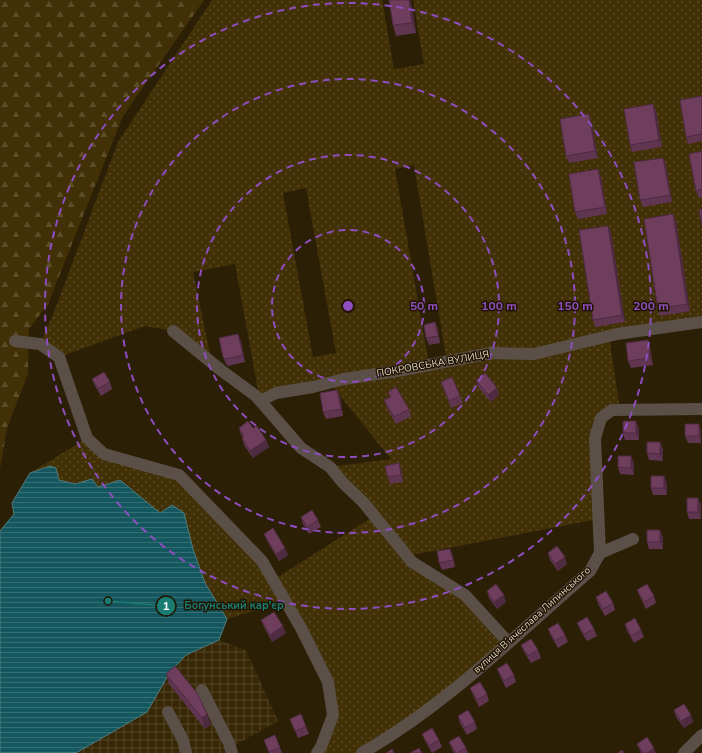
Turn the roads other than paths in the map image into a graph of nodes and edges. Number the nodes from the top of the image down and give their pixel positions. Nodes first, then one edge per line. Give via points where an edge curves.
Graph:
1 (702, 322) edge
2 (173, 331) dead end
3 (15, 341) dead end
4 (260, 401) junction
5 (702, 409) edge
6 (634, 539) dead end
7 (600, 553) junction
8 (508, 642) junction
9 (202, 690) dead end
10 (168, 712) dead end
11 (702, 735) edge
12 (186, 753) edge
13 (232, 753) edge
14 (317, 753) edge
15 (362, 753) edge
16 (684, 753) edge

1 - 4 street, ПОКРОВСЬКА ВУЛИЦЯ via 617,334 534,354 491,353 344,379 276,393
2 - 4 street
3 - 14 street via 40,344 59,357 87,438 104,454 179,475 262,561 301,628 328,682 333,715
4 - 8 street via 301,448 330,467 363,502 412,562 465,595
5 - 7 street via 612,410 601,418 595,438
6 - 7 street
7 - 8 street, вулиця Вʼячеслава Липинського via 590,571
8 - 15 street, вулиця Вʼячеслава Липинського via 442,699 393,735
9 - 13 street
10 - 12 street via 183,740
11 - 16 street

